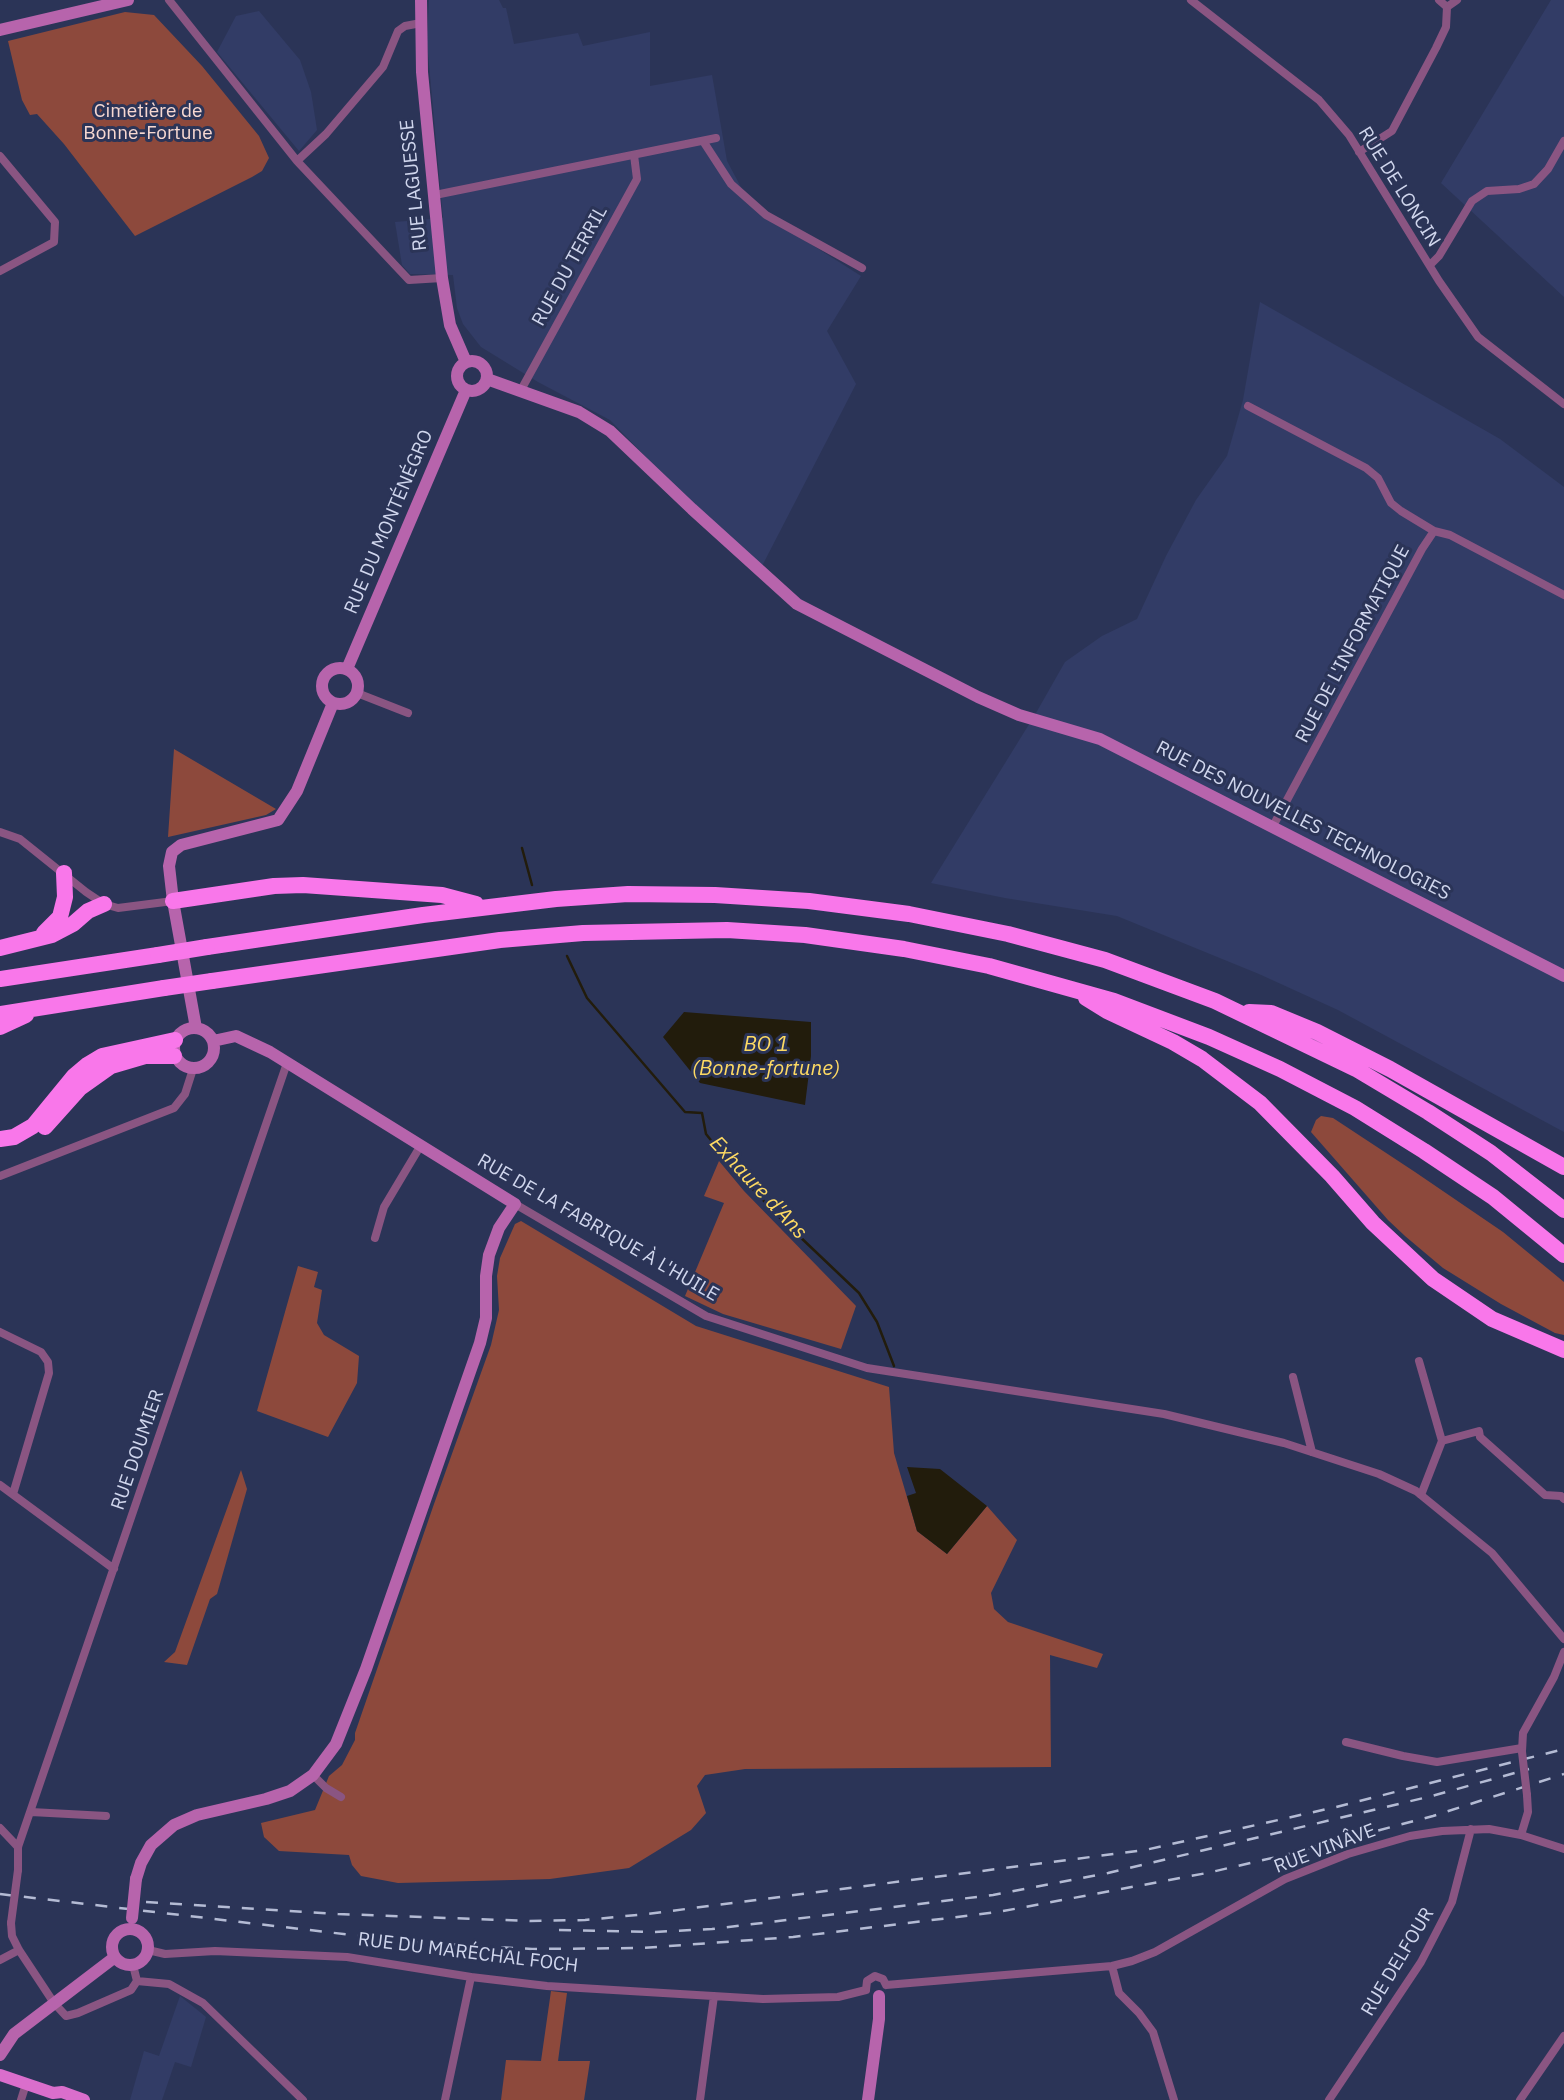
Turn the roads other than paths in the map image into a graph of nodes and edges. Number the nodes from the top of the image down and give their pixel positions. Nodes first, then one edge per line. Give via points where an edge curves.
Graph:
1 (128, 0) edge
2 (169, 0) edge
3 (421, 0) edge
4 (1191, 0) edge
5 (1439, 0) edge
6 (1457, 0) edge
7 (1447, 6) junction
8 (421, 23) junction
9 (0, 30) edge
10 (716, 138) dead end
11 (703, 141) junction
12 (1564, 141) edge
13 (1359, 152) junction
14 (634, 155) junction
15 (0, 156) edge
16 (297, 161) junction
17 (435, 195) junction
18 (1430, 265) junction
19 (862, 268) dead end
20 (0, 271) edge
21 (442, 278) junction
22 (466, 362) junction
23 (487, 379) junction
24 (466, 390) junction
25 (521, 390) junction
26 (1564, 404) edge
27 (1248, 406) dead end
28 (1434, 531) junction
29 (1564, 595) edge
30 (347, 669) junction
31 (357, 693) junction
32 (333, 703) junction
33 (408, 713) dead end
34 (1273, 826) junction
35 (0, 832) edge
36 (64, 873) junction
37 (173, 901) junction
38 (104, 904) junction
39 (488, 906) junction
40 (36, 938) junction
41 (0, 948) edge
42 (1564, 976) edge
43 (0, 979) edge
44 (1070, 987) junction
45 (39, 1008) junction
46 (1239, 1012) junction
47 (0, 1014) edge
48 (0, 1027) edge
49 (196, 1028) junction
50 (213, 1041) junction
51 (175, 1048) junction
52 (287, 1063) junction
53 (193, 1069) junction
54 (0, 1139) edge
55 (421, 1145) junction
56 (0, 1149) edge
57 (1564, 1167) edge
58 (0, 1176) edge
59 (515, 1204) junction
60 (1564, 1210) edge
61 (375, 1238) dead end
62 (1564, 1255) edge
63 (0, 1332) edge
64 (1564, 1350) edge
65 (1419, 1361) dead end
66 (1293, 1377) dead end
67 (1441, 1441) junction
68 (1312, 1452) junction
69 (0, 1485) edge
70 (13, 1494) junction
71 (1421, 1495) junction
72 (1564, 1499) edge
73 (114, 1569) junction
74 (1564, 1639) edge
75 (1564, 1652) edge
76 (1346, 1742) dead end
77 (1522, 1750) junction
78 (313, 1775) junction
79 (341, 1797) dead end
80 (31, 1812) junction
81 (106, 1816) dead end
82 (0, 1828) edge
83 (1471, 1829) junction
84 (1521, 1835) junction
85 (18, 1847) junction
86 (1564, 1849) edge
87 (132, 1923) junction
88 (148, 1950) junction
89 (19, 1951) junction
90 (115, 1957) junction
91 (0, 1960) edge
92 (133, 1965) junction
93 (1112, 1966) junction
94 (471, 1977) junction
95 (137, 1981) junction
96 (866, 1990) junction
97 (883, 1991) junction
98 (714, 1996) junction
99 (54, 2003) junction
100 (1564, 2036) edge
101 (0, 2054) edge
102 (0, 2075) edge
103 (26, 2084) junction
104 (54, 2098) edge
105 (21, 2100) edge
106 (85, 2100) edge
107 (303, 2100) edge
108 (444, 2100) edge
109 (700, 2100) edge
110 (868, 2100) edge
111 (1174, 2100) edge
112 (1329, 2100) edge
113 (1520, 2100) edge

1 - 9 street
2 - 16 street
3 - 8 street, RUE LAGUESSE
4 - 13 street, RUE DE LONCIN via 1319,100
5 - 7 street
6 - 7 street
7 - 13 street via 1446,27 1392,131
8 - 16 street via 398,31 383,67
8 - 17 street, RUE LAGUESSE
10 - 11 street
11 - 14 street
11 - 19 street via 731,184 766,215
12 - 18 street via 1534,184 1487,191 1472,201
13 - 18 street, RUE DE LONCIN
14 - 17 street
14 - 25 street, RUE DU TERRIL via 636,179
15 - 20 street via 55,222 54,242
16 - 21 street via 409,280
17 - 21 street, RUE LAGUESSE
18 - 26 street, RUE DE LONCIN via 1478,337
21 - 22 street, RUE LAGUESSE via 450,325
22 - 23 street via 480,363
22 - 24 street via 457,374 458,384
23 - 24 street via 481,388
23 - 25 street, RUE DES NOUVELLES TECHNOLOGIES
24 - 30 street, RUE DU MONTÉNÉGRO
25 - 34 street, RUE DES NOUVELLES TECHNOLOGIES via 579,412 610,431 797,604 971,694 1019,715 1100,739
27 - 28 street via 1366,468 1378,478 1391,503
28 - 29 street, RUE DE L'INFORMATIQUE
28 - 34 street, RUE DE L'INFORMATIQUE
30 - 31 street via 357,680
30 - 32 street via 331,671 323,680 323,693
31 - 32 street via 346,704
31 - 33 street
32 - 37 street via 297,790 278,820 181,845 172,852
34 - 42 street, RUE DES NOUVELLES TECHNOLOGIES
35 - 36 street via 20,839
36 - 38 street
36 - 40 highway via 60,917
37 - 38 street via 118,908
37 - 39 highway via 303,885 442,895
37 - 49 street
38 - 40 highway via 52,935
39 - 43 highway, bridge
39 - 46 highway via 678,894 862,906 1008,934 1105,960
40 - 41 highway
44 - 45 highway, bridge via 904,948 726,930 500,940
44 - 62 highway via 1209,1037 1354,1108 1493,1197
44 - 64 highway via 1228,1077 1287,1128 1373,1223 1433,1279 1492,1318
45 - 47 highway
45 - 48 highway
46 - 57 highway via 1271,1013 1318,1032
46 - 60 highway via 1356,1069 1427,1112 1491,1153
49 - 50 street
49 - 51 street via 183,1032
50 - 52 street, RUE DE LA FABRIQUE À L'HUILE via 236,1036
50 - 53 street via 211,1059
51 - 53 street via 184,1066
51 - 54 highway via 102,1056 74,1076 33,1126
51 - 56 highway via 111,1066 80,1088 29,1142
52 - 55 street, RUE DE LA FABRIQUE À L'HUILE
52 - 73 street, RUE DOUMIER
53 - 58 street via 185,1094 174,1108
55 - 59 street, RUE DE LA FABRIQUE À L'HUILE
55 - 61 street via 386,1203
59 - 68 street, RUE DE LA FABRIQUE À L'HUILE via 706,1315 867,1368 1164,1414
59 - 78 street via 492,1244 484,1329 366,1669 336,1744
63 - 70 street via 41,1352 49,1373
65 - 67 street
66 - 68 street
67 - 71 street
67 - 72 street via 1479,1431 1480,1437 1545,1495
68 - 71 street, RUE DE LA FABRIQUE À L'HUILE via 1379,1474
69 - 70 street
70 - 73 street
71 - 74 street, RUE DE LA FABRIQUE À L'HUILE via 1492,1553
73 - 80 street, RUE DOUMIER
75 - 77 street via 1523,1733
76 - 77 street via 1437,1762
77 - 84 street, bridge via 1528,1812
78 - 79 street
78 - 87 street, bridge via 280,1795 174,1825 151,1845 141,1863
80 - 81 street
80 - 85 street, RUE DOUMIER
82 - 85 street
83 - 84 street, RUE VINÂVE
83 - 93 street, RUE VINÂVE via 1410,1836 1321,1864 1155,1952
83 - 112 street, RUE DELFOUR via 1452,1902 1421,1962
84 - 86 street, RUE VINÂVE
85 - 89 street, bridge via 10,1923
87 - 88 street via 144,1936
87 - 90 street via 113,1940
88 - 92 street
88 - 94 street, RUE DU MARÉCHAL FOCH via 346,1957
89 - 91 street
89 - 99 street
90 - 92 street
90 - 99 street
92 - 95 street
93 - 97 street, RUE VINÂVE
93 - 111 street via 1119,1993 1153,2032
94 - 98 street, RUE DU MARÉCHAL FOCH
94 - 108 street
95 - 99 street via 131,1990 78,2013 66,2016
95 - 107 street via 169,1984 203,2003
96 - 97 street via 871,1995
96 - 97 street via 867,1981 875,1976 883,1979
96 - 98 street, RUE DU MARÉCHAL FOCH via 819,1998
97 - 110 street
98 - 109 street
99 - 101 street via 14,2034
100 - 113 street
102 - 103 main road
103 - 104 main road
103 - 105 street
104 - 106 main road via 62,2092

